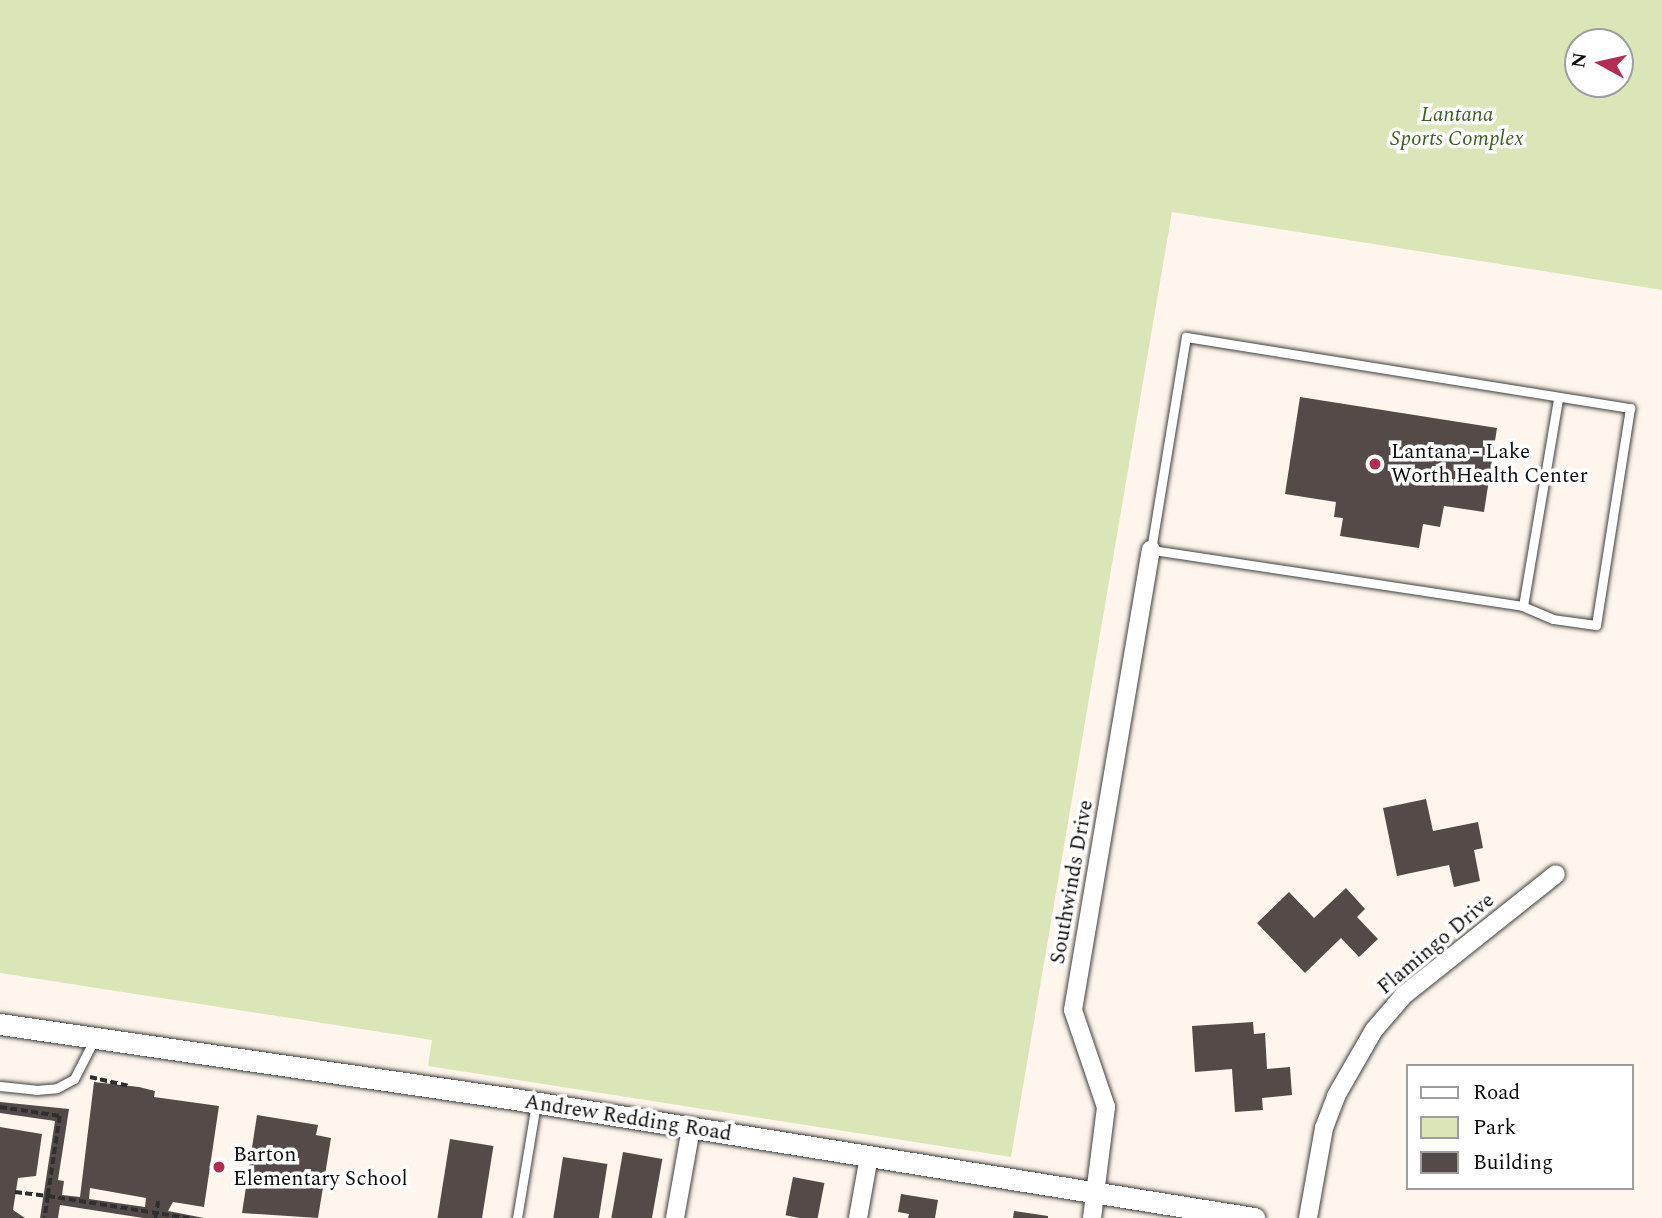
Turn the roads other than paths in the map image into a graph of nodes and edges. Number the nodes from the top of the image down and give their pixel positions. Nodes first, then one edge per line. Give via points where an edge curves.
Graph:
1 (1559, 400) junction
2 (1151, 550) junction
3 (1523, 606) junction
4 (1556, 874) dead end
5 (0, 1024) edge
6 (94, 1038) junction
7 (0, 1086) edge
8 (536, 1103) junction
9 (691, 1128) junction
10 (869, 1156) junction
11 (1096, 1193) junction
12 (517, 1218) edge
13 (675, 1218) edge
14 (858, 1218) edge
15 (1092, 1218) edge
16 (1254, 1218) edge
17 (1308, 1218) edge

1 - 2 lane via 1186,337
1 - 3 lane
1 - 3 lane via 1630,408 1596,625 1553,620
2 - 3 lane
2 - 11 street, Southwinds Drive via 1073,1010 1106,1107
4 - 17 street, Flamingo Drive via 1404,995 1374,1030 1336,1096 1324,1128
5 - 6 street, Andrew Redding Road
6 - 7 lane via 77,1075 57,1088
6 - 8 street, Andrew Redding Road
8 - 9 street, Andrew Redding Road
8 - 12 lane
9 - 10 street, Andrew Redding Road
9 - 13 street
10 - 11 street, Andrew Redding Road
10 - 14 street
11 - 15 street, Southwinds Drive
11 - 16 street, Andrew Redding Road

